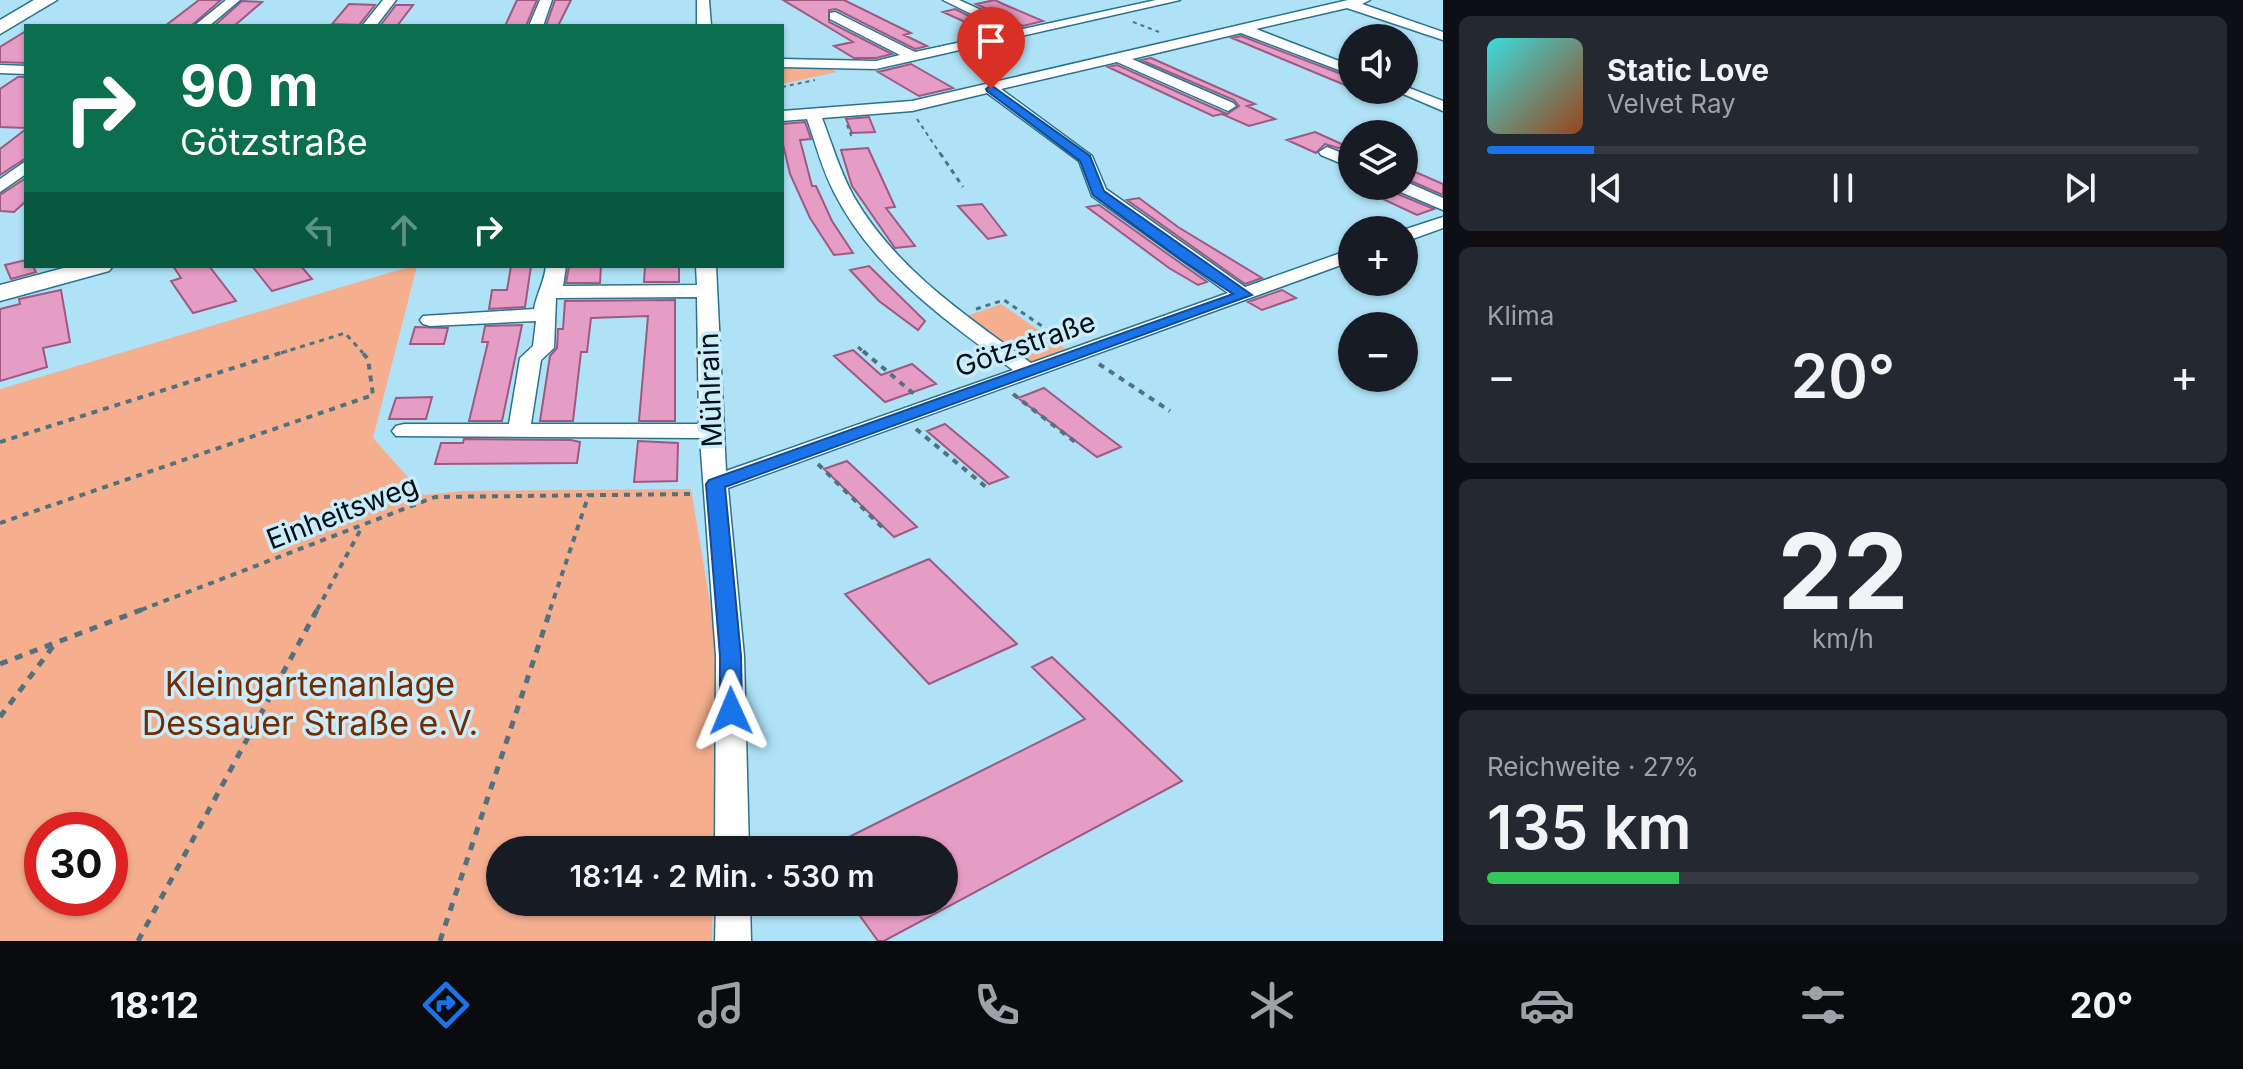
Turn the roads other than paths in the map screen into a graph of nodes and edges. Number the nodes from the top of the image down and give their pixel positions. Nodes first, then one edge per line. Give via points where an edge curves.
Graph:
1 (48, 0) edge
2 (234, 0) edge
3 (390, 0) edge
4 (546, 0) edge
5 (703, 0) edge
6 (949, 0) edge
7 (1174, 0) edge
8 (1364, 0) edge
9 (1348, 4) junction
10 (835, 16) dead end
11 (204, 24) edge
12 (371, 24) edge
13 (537, 24) edge
14 (704, 24) edge
15 (0, 28) edge
16 (1243, 29) junction
17 (1023, 34) junction
18 (1443, 36) edge
19 (914, 57) junction
20 (1121, 59) junction
21 (784, 63) edge
22 (1338, 66) edge
23 (0, 69) edge
24 (24, 70) edge
25 (991, 89) junction
26 (1418, 96) edge
27 (1228, 106) dead end
28 (1443, 106) edge
29 (813, 115) junction
30 (784, 116) edge
31 (1327, 152) dead end
32 (1338, 157) edge
33 (24, 168) edge
34 (0, 187) edge
35 (1418, 193) edge
36 (1443, 205) edge
37 (1443, 222) edge
38 (1418, 231) edge
39 (1338, 260) edge
40 (93, 268) edge
41 (556, 268) edge
42 (706, 268) edge
43 (706, 291) junction
44 (547, 292) junction
45 (0, 293) edge
46 (1245, 295) junction
47 (543, 315) junction
48 (430, 320) dead end
49 (1030, 372) junction
50 (519, 430) junction
51 (404, 431) dead end
52 (711, 431) junction
53 (716, 488) junction
54 (732, 836) edge
55 (733, 916) edge
56 (733, 941) edge

1 - 15 main road
2 - 11 street
3 - 12 street
4 - 13 street
5 - 14 street
6 - 17 street
7 - 17 street
8 - 9 street
9 - 16 street
9 - 18 street
10 - 19 street
16 - 20 street
16 - 22 street
17 - 19 street
19 - 21 street via 876,65
20 - 25 street
20 - 27 street
23 - 24 street
25 - 29 street via 909,106
25 - 46 street via 1086,159 1098,192
26 - 28 street
29 - 30 street
29 - 49 street via 844,195 869,234 909,281
31 - 32 street
33 - 34 street
35 - 36 street
37 - 38 street
39 - 46 street, Götzstraße
40 - 45 street
41 - 44 street via 553,288
42 - 43 street, Mühlrain
43 - 44 street
43 - 52 street, Mühlrain
44 - 47 street
46 - 49 street, Götzstraße
47 - 48 street
47 - 50 street via 543,348 531,358
49 - 53 street, Götzstraße
50 - 51 street
50 - 52 street
52 - 53 street, Mühlrain
53 - 54 street, Mühlrain via 730,656
55 - 56 street

